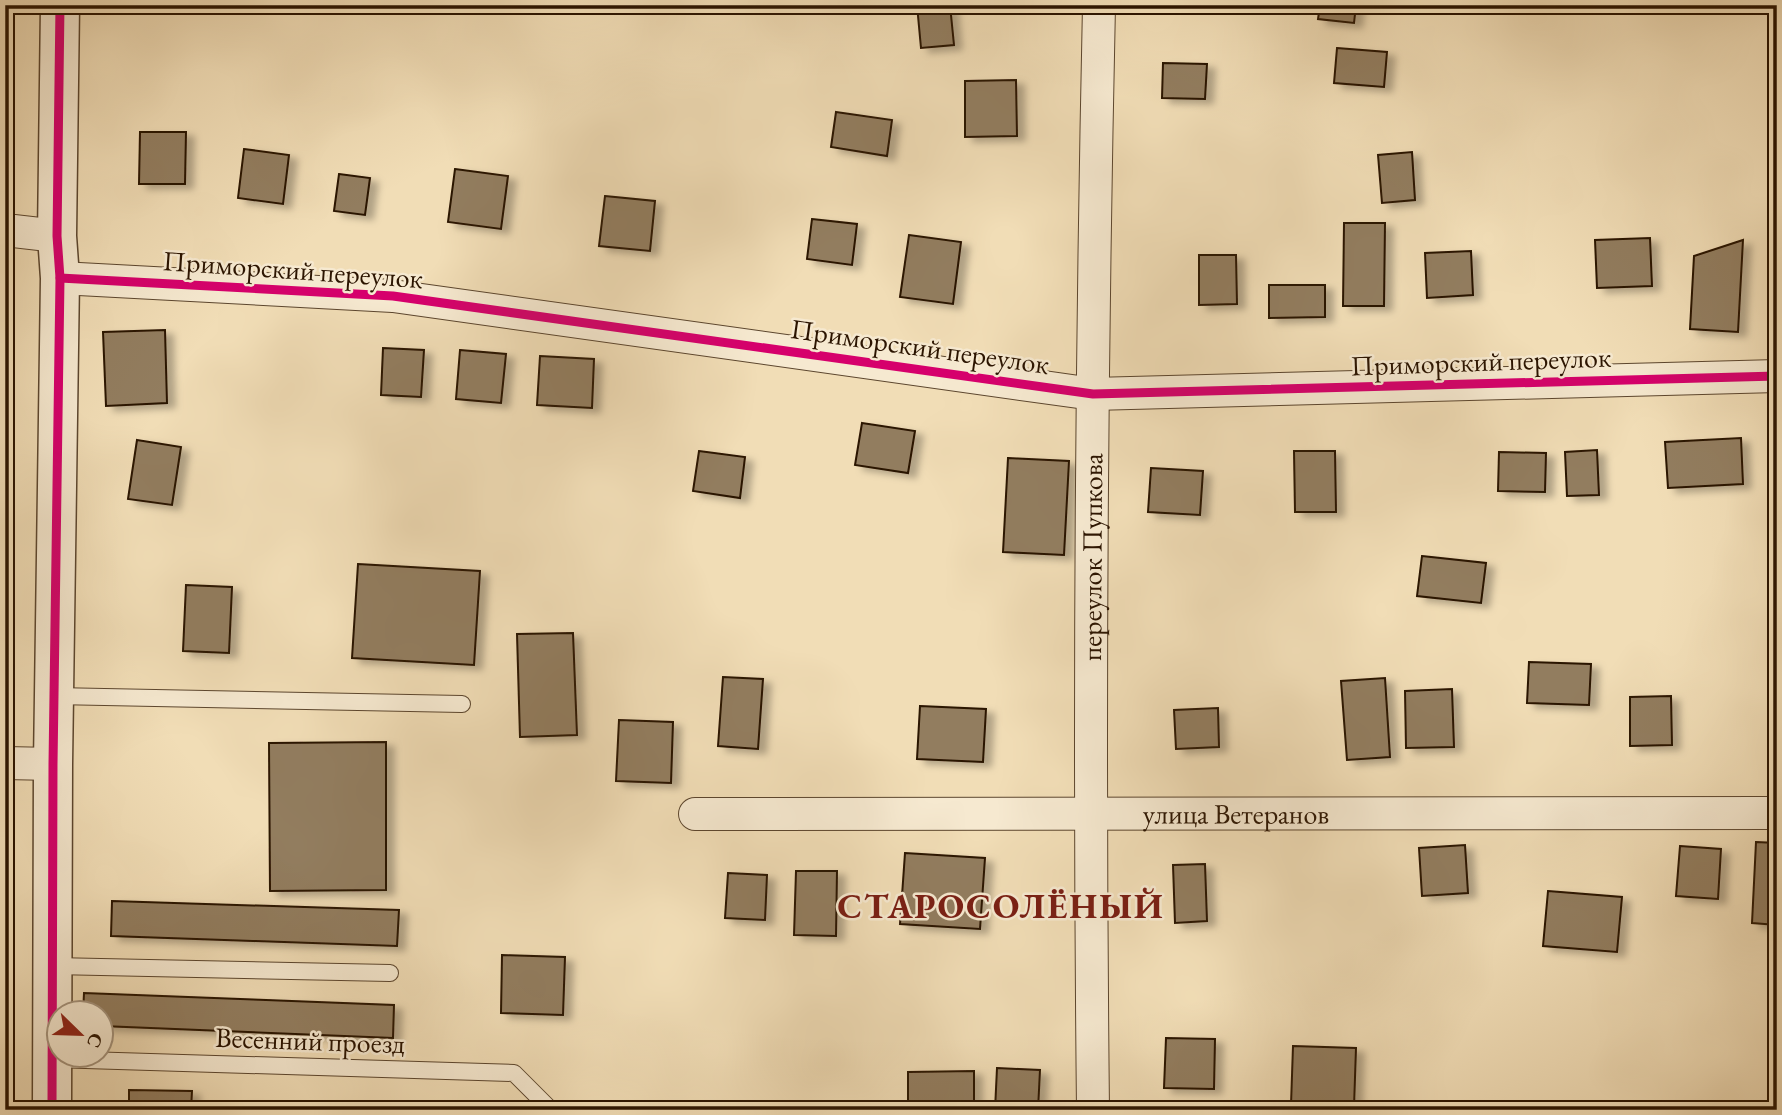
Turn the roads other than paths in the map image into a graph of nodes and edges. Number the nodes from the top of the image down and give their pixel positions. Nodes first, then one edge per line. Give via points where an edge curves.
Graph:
1 (60, 5) edge
2 (1099, 5) edge
3 (5, 230) edge
4 (57, 236) junction
5 (60, 278) junction
6 (1777, 376) edge
7 (1093, 394) junction
8 (54, 696) junction
9 (462, 704) dead end
10 (5, 763) edge
11 (53, 764) junction
12 (1090, 813) junction
13 (1777, 813) edge
14 (695, 814) dead end
15 (53, 966) junction
16 (390, 973) dead end
17 (53, 1000) edge
18 (116, 1061) edge
19 (53, 1070) edge
20 (52, 1110) edge
21 (551, 1110) edge
22 (1093, 1110) edge

1 - 4 street
2 - 7 street, переулок Пупкова
3 - 4 street
4 - 5 street
5 - 7 street, Приморский переулок via 393,296
5 - 8 street
6 - 7 street, Приморский переулок
7 - 12 street, переулок Пупкова
8 - 9 lane
8 - 11 street
10 - 11 street
11 - 15 street
12 - 13 street, улица Ветеранов
12 - 14 street, улица Ветеранов
12 - 22 street, переулок Пупкова
15 - 16 lane
15 - 17 street
18 - 21 lane, Весенний проезд via 514,1073
19 - 20 street

